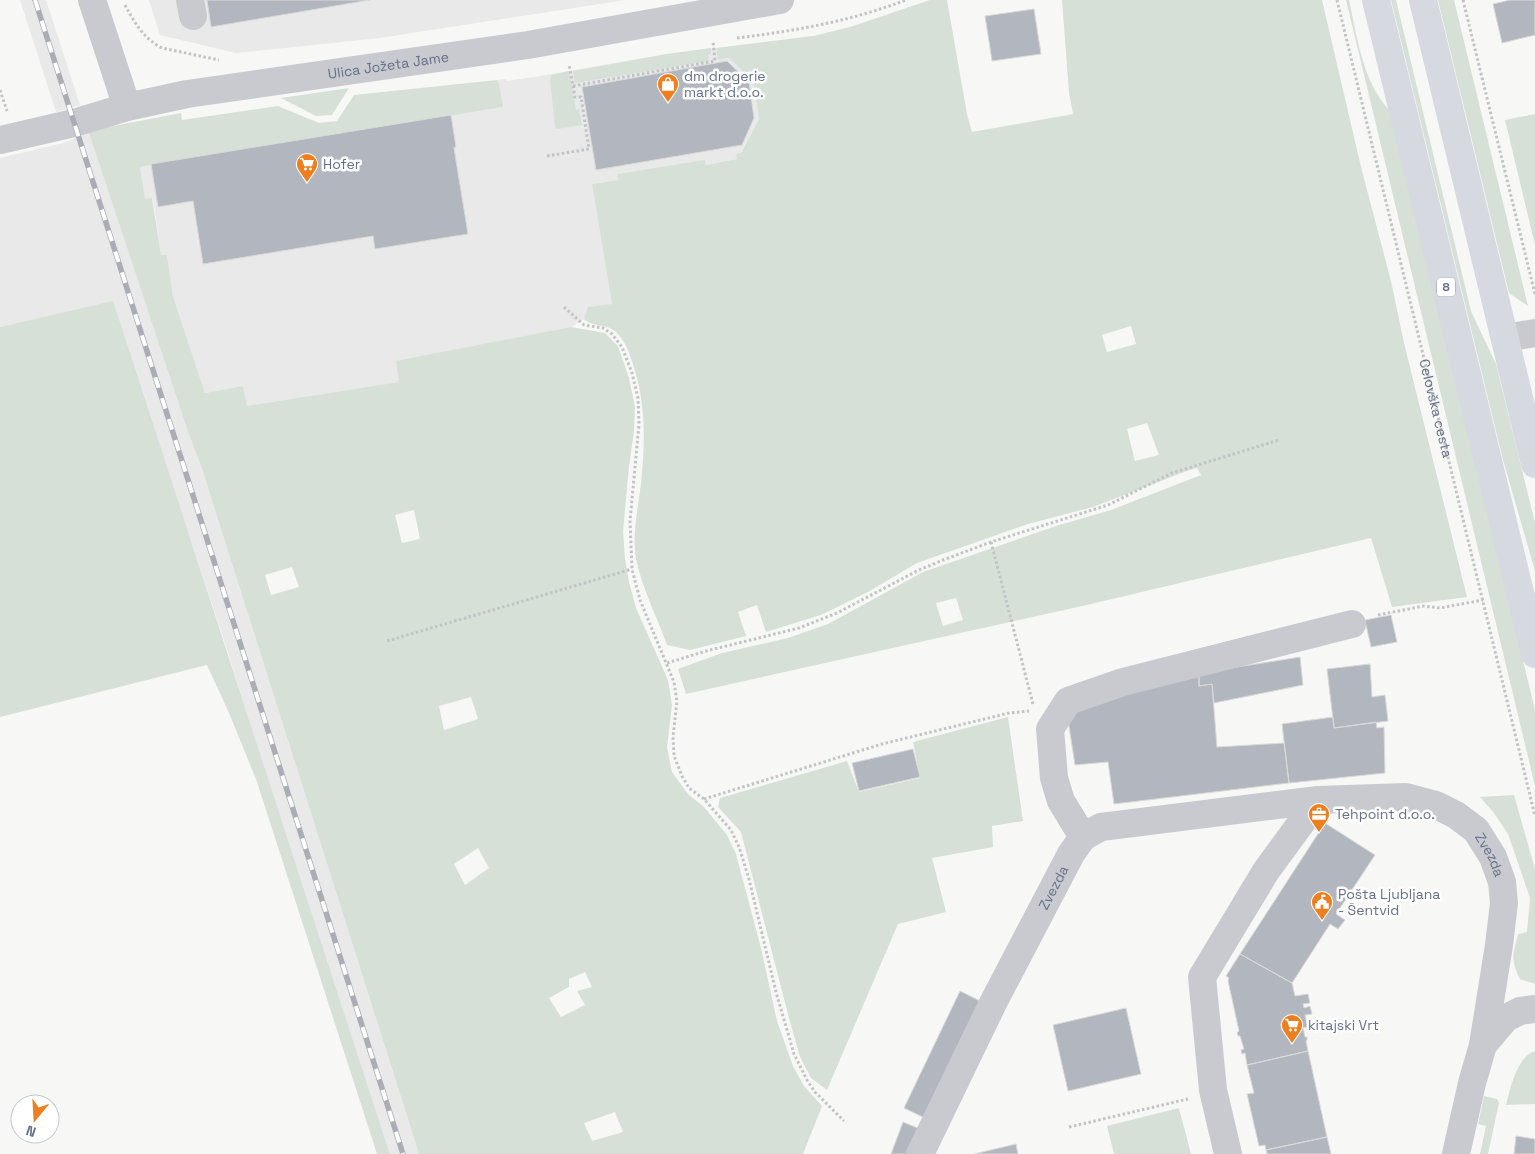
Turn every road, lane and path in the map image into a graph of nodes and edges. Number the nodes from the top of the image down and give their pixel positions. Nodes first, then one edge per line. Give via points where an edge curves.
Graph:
1 (92, 0) edge
2 (122, 0) edge
3 (780, 0) edge
4 (1337, 0) edge
5 (1376, 0) edge
6 (1423, 0) edge
7 (1463, 0) edge
8 (712, 40) dead end
9 (224, 61) dead end
10 (569, 62) dead end
11 (573, 86) junction
12 (127, 107) junction
13 (0, 140) edge
14 (547, 156) dead end
15 (1535, 294) edge
16 (564, 307) dead end
17 (1535, 334) edge
18 (1505, 338) junction
19 (1278, 440) dead end
20 (1535, 464) edge
21 (991, 542) junction
22 (632, 569) junction
23 (1483, 600) junction
24 (1352, 624) joint
25 (387, 641) dead end
26 (1535, 654) edge
27 (667, 663) junction
28 (704, 800) junction
29 (1318, 800) junction
30 (1535, 816) edge
31 (1083, 837) junction
32 (1535, 1009) edge
33 (1483, 1044) junction
34 (1214, 1093) junction
35 (844, 1121) dead end
36 (1069, 1127) dead end
37 (920, 1154) edge
38 (1228, 1154) edge
39 (1456, 1154) edge

1 - 12 street
2 - 9 path via 135,24 150,41 162,48
3 - 12 street, Ulica Jožeta Jame via 528,45 264,82
4 - 23 path, Celovška cesta
5 - 26 main road, 8
6 - 18 main road
7 - 15 path
8 - 11 path via 715,61
10 - 11 path
11 - 14 path via 575,97 581,97 589,149
12 - 13 street, Ulica Jožeta Jame
16 - 22 path via 584,325 603,328 612,334 622,348 632,373 638,398 639,424 630,521
17 - 18 street
18 - 20 main road
19 - 21 path via 1172,473 1108,505
21 - 27 path via 917,571 837,613 799,628
21 - 28 path via 1035,711 1009,713 882,744
22 - 25 path
22 - 27 path via 640,600
23 - 24 path via 1440,608 1424,606 1362,618
23 - 30 path, Celovška cesta
24 - 31 street via 1124,682 1068,701 1050,729 1054,778 1061,801
27 - 28 path via 677,701 674,756 689,788
28 - 35 path via 731,830 739,847 794,1054 815,1092
29 - 31 street, Zvezda via 1101,827
29 - 33 street, Zvezda via 1406,797 1436,805 1476,830 1493,857 1502,882 1504,903
29 - 34 street via 1266,871 1202,977
31 - 37 street, Zvezda via 1071,854 999,993
32 - 33 street via 1520,1011 1506,1018
33 - 39 street, Zvezda
34 - 36 path
34 - 38 street

